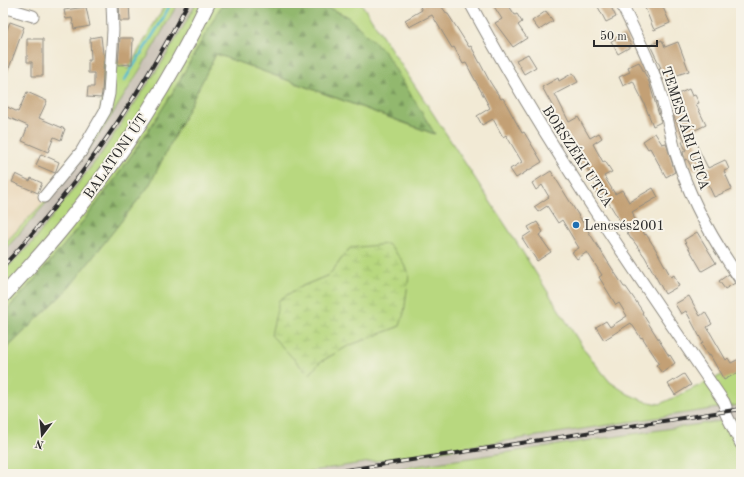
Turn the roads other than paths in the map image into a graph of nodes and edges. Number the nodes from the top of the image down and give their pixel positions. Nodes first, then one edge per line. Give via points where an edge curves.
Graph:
1 (112, 3) edge
2 (208, 3) edge
3 (470, 3) edge
4 (621, 3) edge
5 (3, 6) edge
6 (33, 16) dead end
7 (44, 197) dead end
8 (741, 280) edge
9 (3, 296) edge
10 (741, 444) edge

1 - 7 street via 109,94 105,111 81,152
2 - 9 main road, BALATONI ÚT via 178,60 119,154 68,222
3 - 10 street, BORSZÉKI UTCA via 499,57 566,167 724,402 725,412
4 - 8 street, TEMESVÁRI UTCA via 657,82 676,154 692,198 713,239
5 - 6 street

